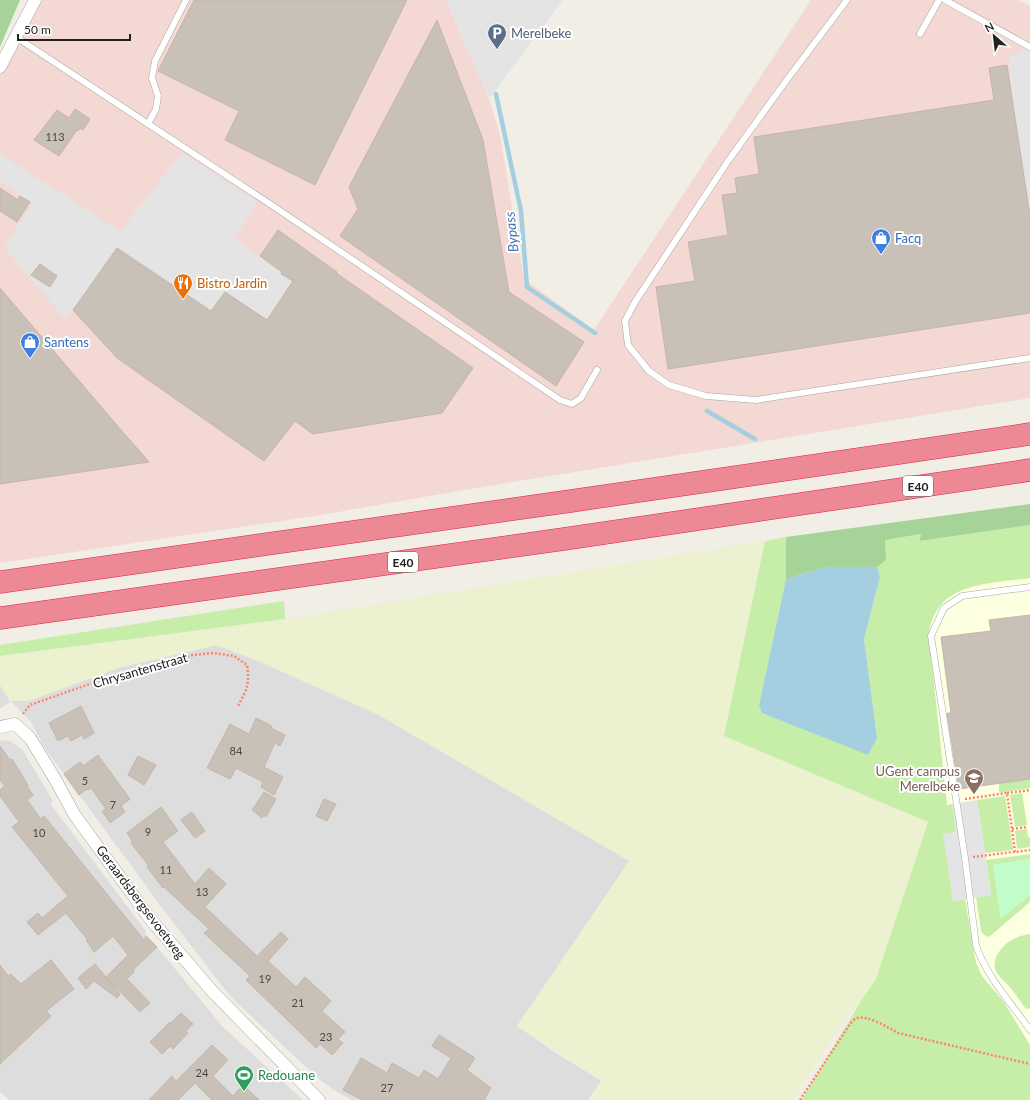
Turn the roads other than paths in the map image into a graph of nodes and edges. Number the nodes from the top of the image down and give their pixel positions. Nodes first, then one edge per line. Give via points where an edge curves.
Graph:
1 (35, 0) edge
2 (186, 0) edge
3 (847, 0) edge
4 (939, 0) edge
5 (945, 0) edge
6 (920, 34) dead end
7 (16, 37) junction
8 (1030, 47) edge
9 (0, 67) edge
10 (148, 124) junction
11 (1030, 358) edge
12 (597, 370) dead end
13 (1030, 434) edge
14 (1030, 470) edge
15 (0, 582) edge
16 (1030, 587) edge
17 (0, 618) edge
18 (0, 727) edge
19 (1030, 1030) edge
20 (319, 1100) edge

1 - 7 street
2 - 10 lane via 155,61 152,78 158,96 156,109
3 - 11 lane via 728,161 635,302 624,321 628,345 650,371 669,385 706,396 756,400
4 - 6 lane
5 - 8 lane
7 - 9 street
7 - 10 lane
10 - 12 lane via 560,400 572,404 581,398
13 - 15 highway
14 - 17 highway, E40 via 564,539
16 - 19 lane via 962,596 944,608 931,636 976,945 988,971
18 - 20 street, Geraardsbergsevoetweg via 15,724 30,738 74,814 151,920 212,991

